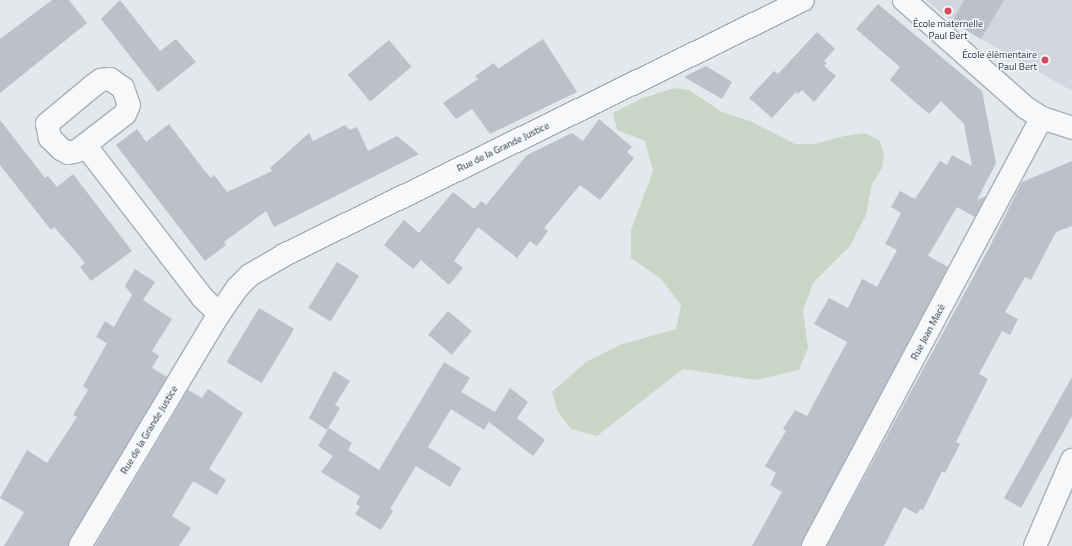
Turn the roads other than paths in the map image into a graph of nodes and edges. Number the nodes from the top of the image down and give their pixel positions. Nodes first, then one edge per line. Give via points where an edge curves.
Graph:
1 (803, 0) edge
2 (904, 0) edge
3 (1042, 118) junction
4 (1072, 128) edge
5 (85, 145) dead end
6 (219, 314) junction
7 (1072, 460) edge
8 (80, 546) edge
9 (813, 546) edge
10 (1035, 546) edge

1 - 6 street, Rue de la Grande Justice via 270,262 237,288
2 - 3 street via 1014,98
3 - 4 street
3 - 9 street, Rue Jean Macé
5 - 6 street via 203,298
6 - 8 street, Rue de la Grande Justice
7 - 10 street

